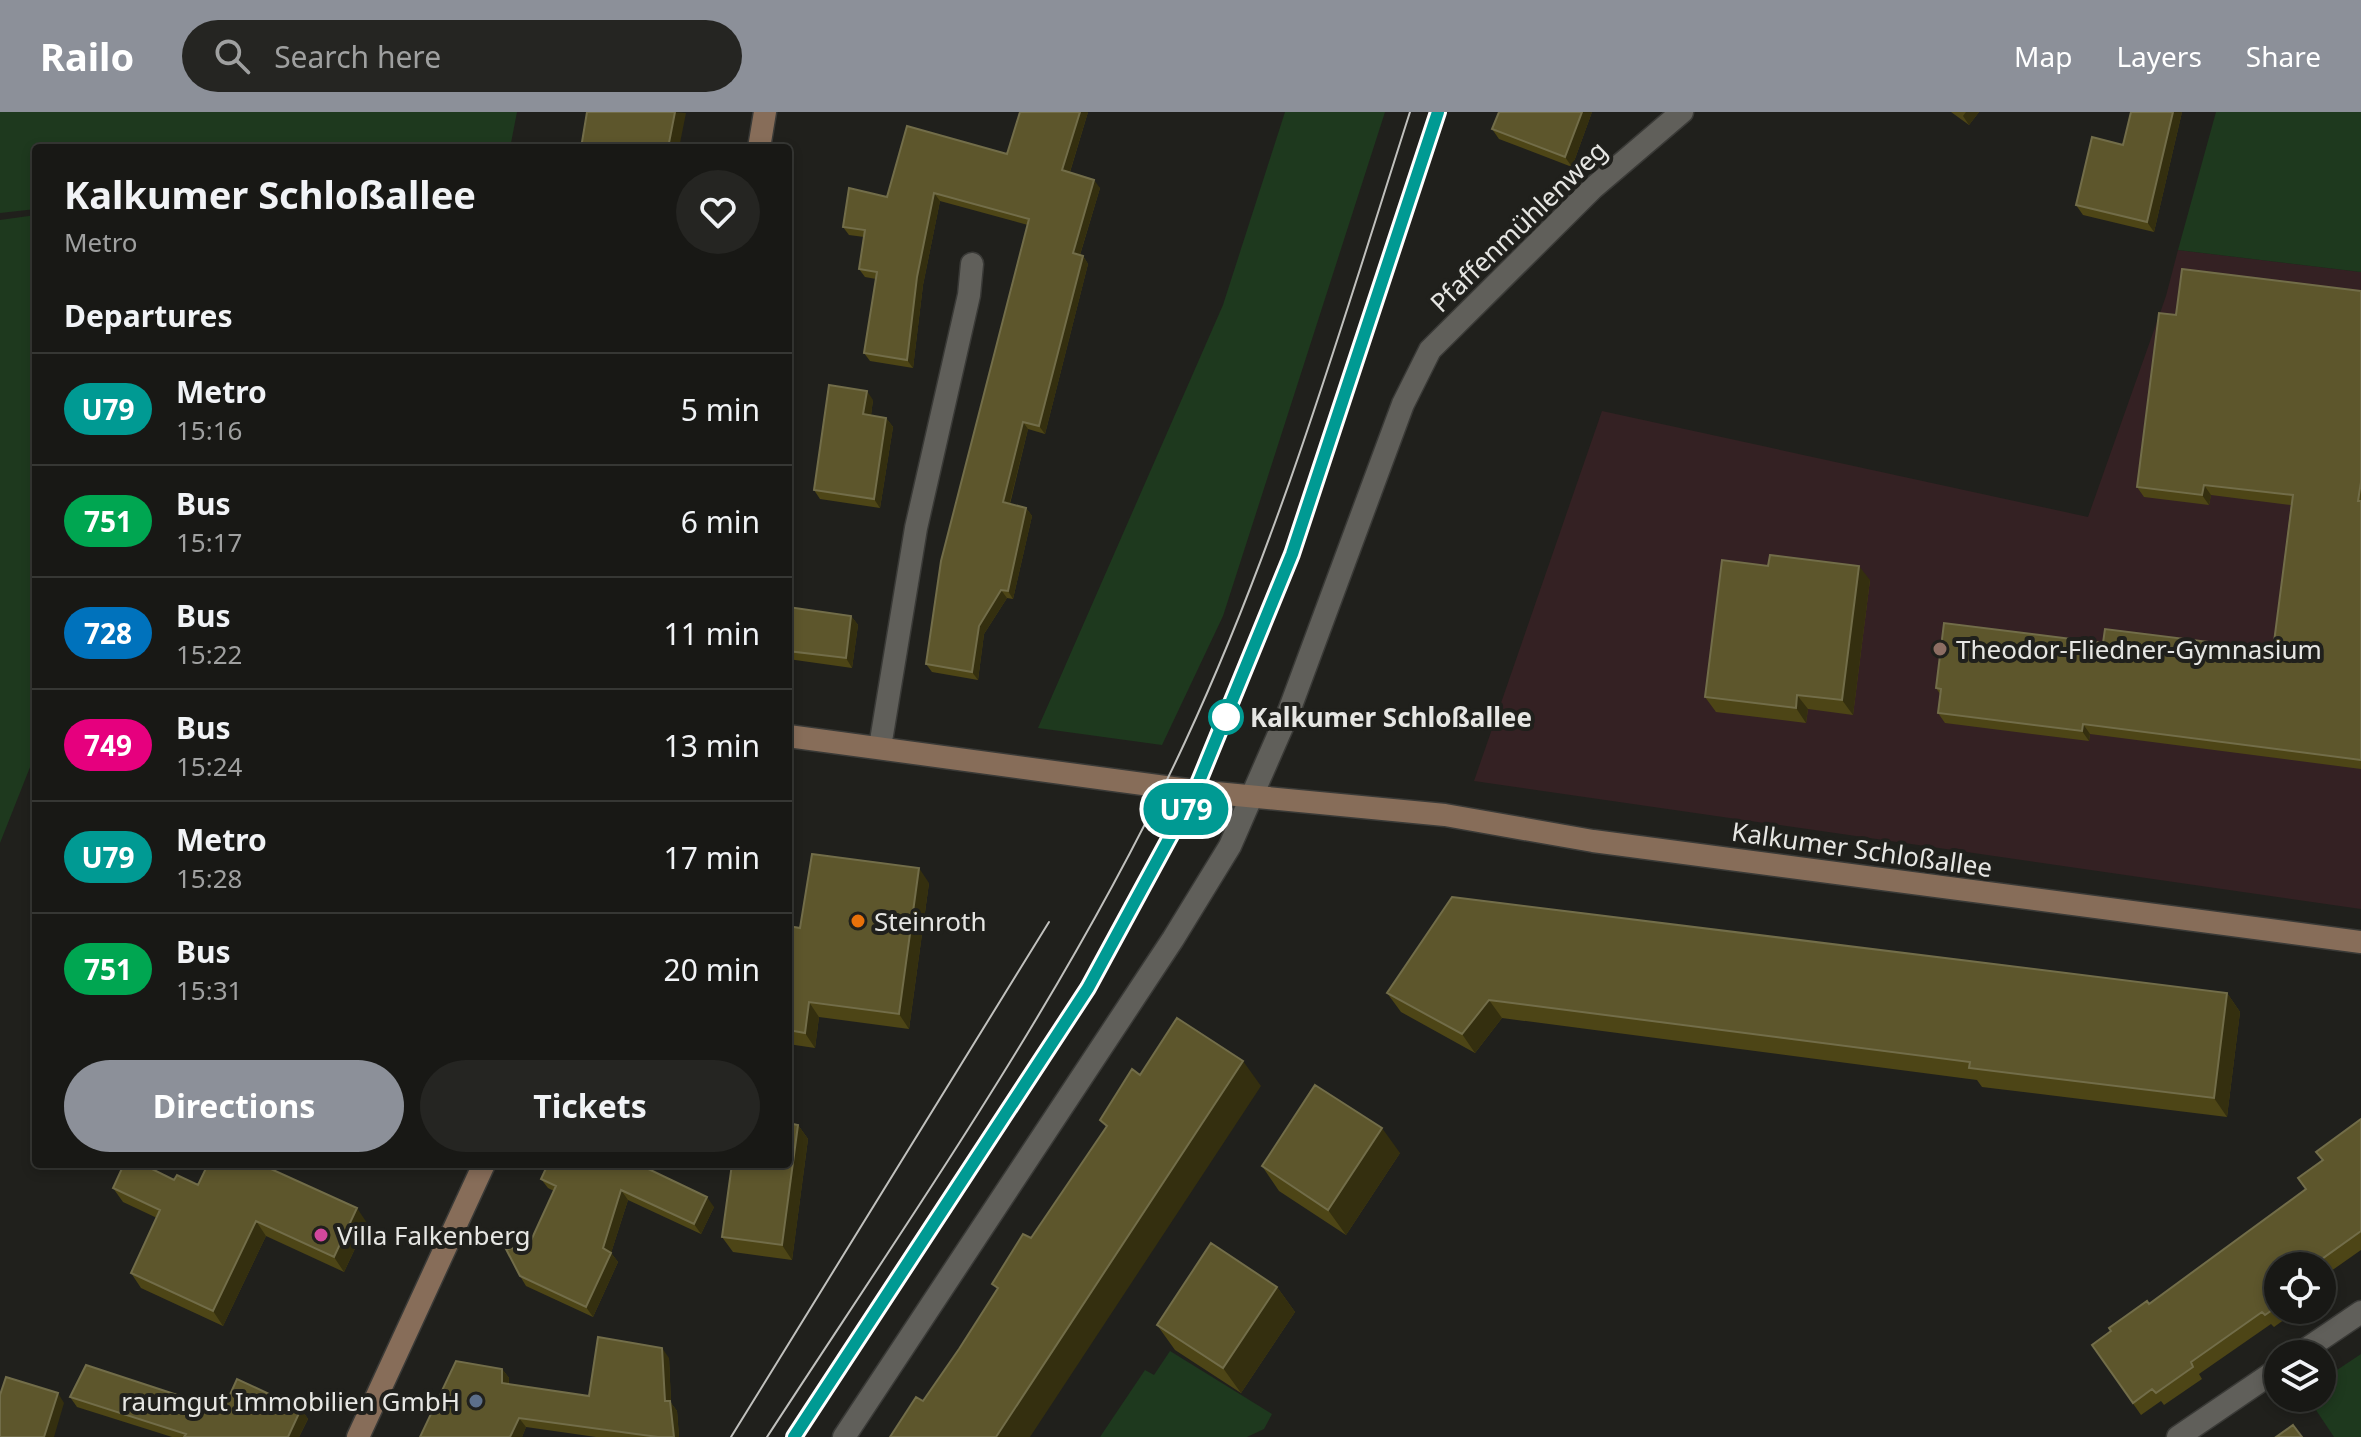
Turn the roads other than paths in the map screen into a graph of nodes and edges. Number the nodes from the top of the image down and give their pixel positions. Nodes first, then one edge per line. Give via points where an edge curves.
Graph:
1 (765, 112) edge
2 (1682, 112) edge
3 (760, 144) edge
4 (972, 264) dead end
5 (792, 736) edge
6 (880, 747) junction
7 (1254, 796) junction
8 (2361, 942) edge
9 (482, 1168) edge
10 (2361, 1312) edge
11 (2320, 1340) edge
12 (2264, 1379) edge
13 (358, 1437) edge
14 (844, 1437) edge
15 (2178, 1437) edge

1 - 3 main road
2 - 7 street, Pfaffenmühlenweg via 1582,198 1430,350 1372,482
4 - 6 street via 916,528
5 - 6 main road, Kalkumer Schloßallee
6 - 7 main road, Kalkumer Schloßallee
7 - 8 main road, Kalkumer Schloßallee via 1445,815 1609,843
7 - 14 street, Pfaffenmühlenweg via 1230,846 1165,951
9 - 13 main road
10 - 11 street
12 - 15 street

